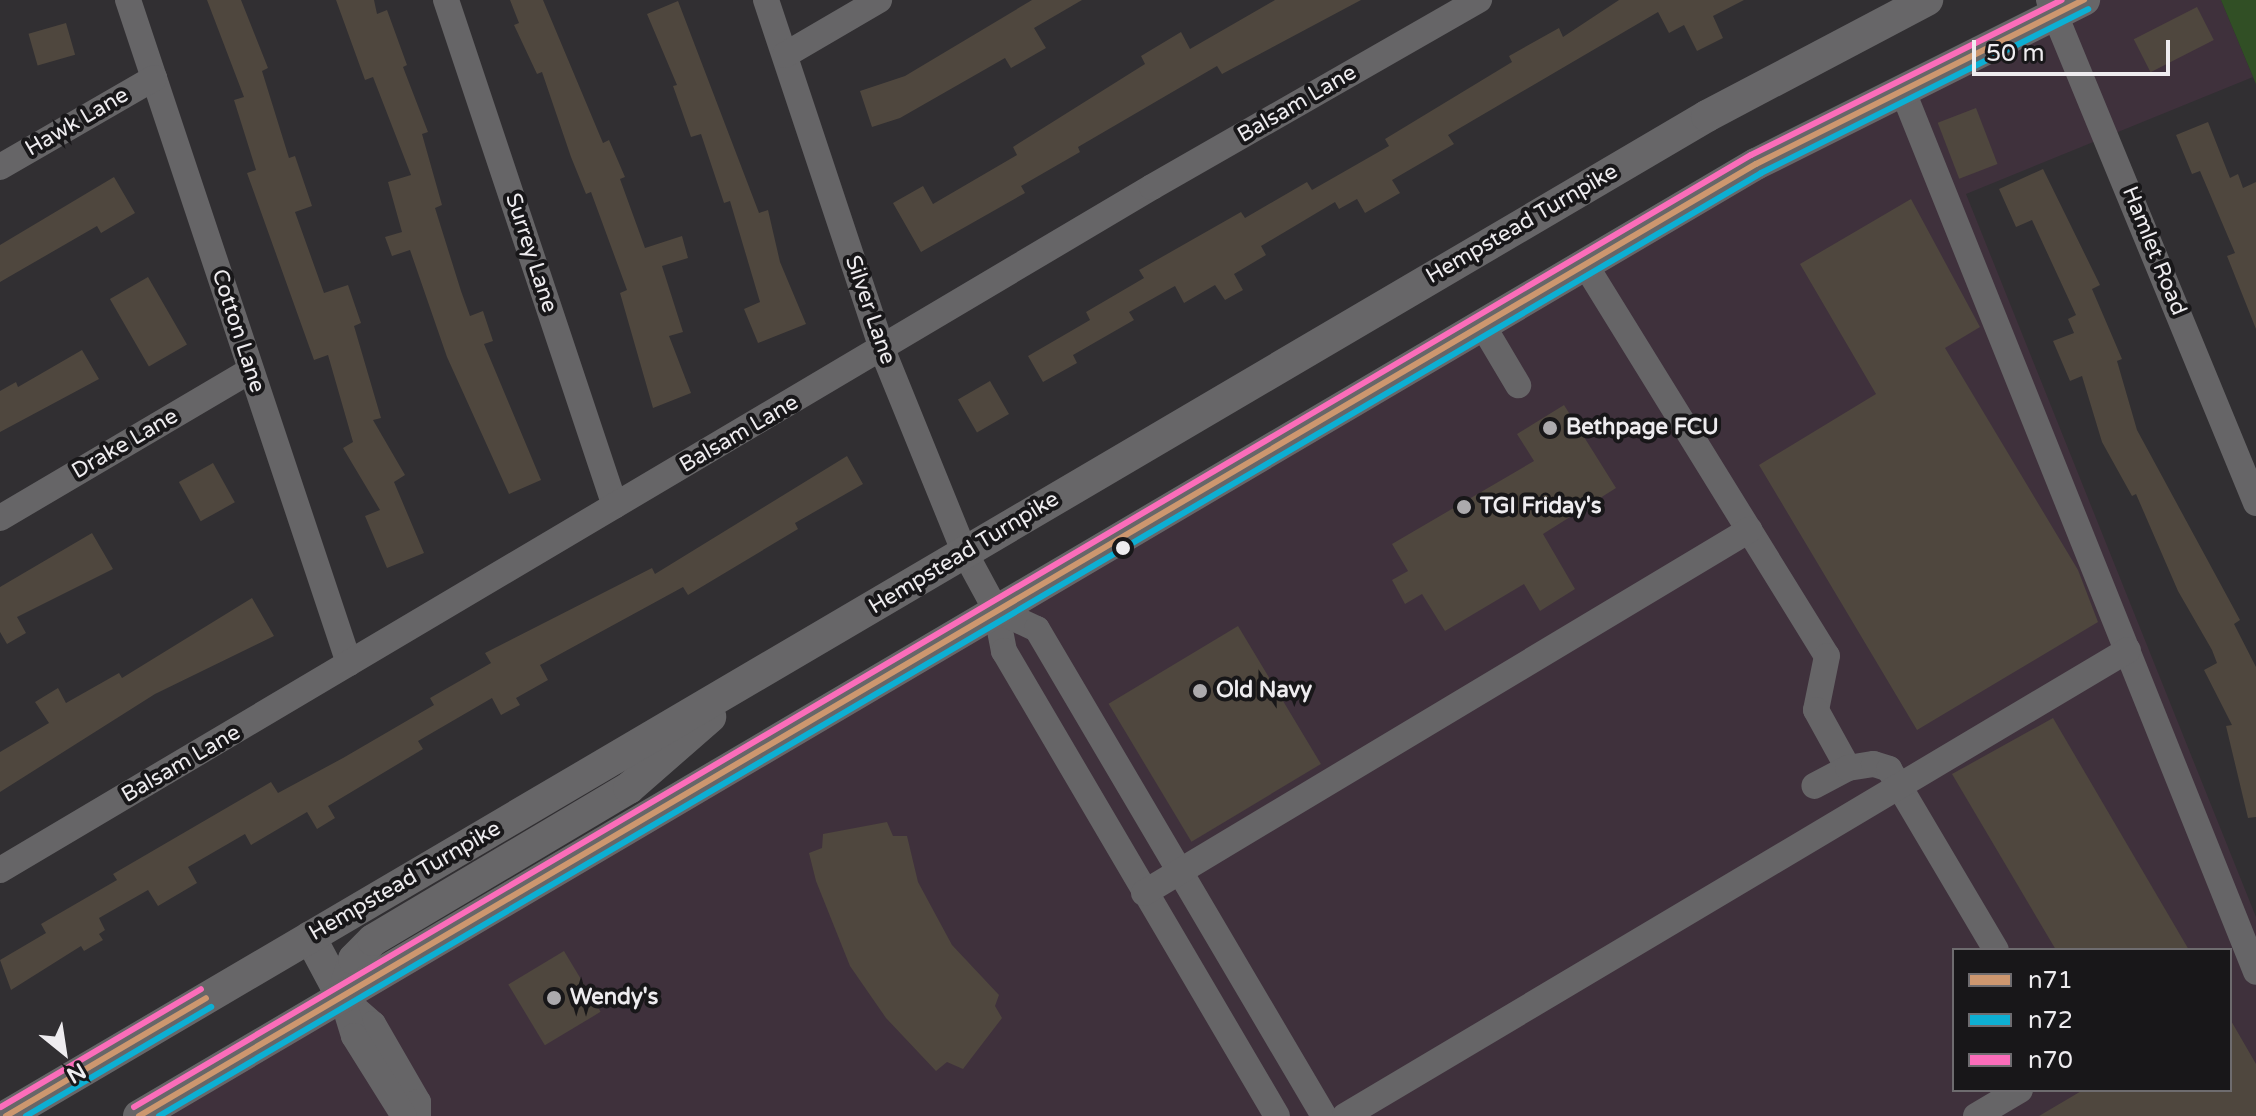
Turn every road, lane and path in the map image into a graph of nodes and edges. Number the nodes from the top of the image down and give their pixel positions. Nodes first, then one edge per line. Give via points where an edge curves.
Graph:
1 (128, 0) edge
2 (446, 0) edge
3 (766, 0) edge
4 (879, 0) edge
5 (1479, 0) edge
6 (1927, 0) edge
7 (2084, 0) edge
8 (2052, 7) edge
9 (785, 55) junction
10 (154, 78) junction
11 (1902, 89) junction
12 (0, 167) edge
13 (1586, 266) junction
14 (1483, 326) junction
15 (882, 349) junction
16 (251, 370) junction
17 (1518, 385) dead end
18 (2256, 503) edge
19 (615, 506) junction
20 (0, 518) edge
21 (1749, 530) junction
22 (965, 553) junction
23 (996, 610) junction
24 (2128, 650) junction
25 (349, 663) junction
26 (752, 678) junction
27 (1848, 768) junction
28 (1814, 786) dead end
29 (1900, 786) junction
30 (0, 870) edge
31 (1179, 872) junction
32 (1144, 893) junction
33 (310, 937) junction
34 (1995, 948) edge
35 (2256, 972) edge
36 (342, 997) junction
37 (2017, 1092) edge
38 (6, 1116) edge
39 (139, 1116) edge
40 (404, 1116) edge
41 (418, 1116) edge
42 (1277, 1116) edge
43 (1324, 1116) edge
44 (1345, 1116) edge
45 (1976, 1116) edge

1 - 10 street, Cotton Lane
2 - 19 street, Surrey Lane
3 - 9 street, Silver Lane
4 - 9 street
5 - 15 street, Balsam Lane
6 - 22 main road, Hempstead Turnpike via 1707,116
7 - 8 main road
8 - 11 main road
8 - 18 street, Hamlet Road
9 - 15 street, Silver Lane
10 - 12 street, Hawk Lane
10 - 16 street, Cotton Lane
11 - 13 main road via 1756,164
11 - 24 street
13 - 14 main road
13 - 21 street
14 - 17 street
14 - 23 main road
15 - 19 street, Balsam Lane
15 - 22 street, Silver Lane
16 - 20 street, Drake Lane
16 - 25 street, Cotton Lane
19 - 25 street, Balsam Lane
21 - 27 street via 1827,656 1816,710
21 - 31 street
22 - 23 street, Silver Lane
22 - 26 main road, Hempstead Turnpike
23 - 31 street via 1037,629
23 - 32 street, Silver Lane via 1004,651
23 - 36 main road
24 - 29 street
24 - 35 street
25 - 30 street, Balsam Lane
26 - 33 main road, Hempstead Turnpike
26 - 36 main road via 629,788 373,940 354,959
27 - 28 street
27 - 29 street via 1883,766
29 - 34 street
29 - 44 street
31 - 32 street
31 - 43 street
32 - 42 street, Silver Lane
33 - 36 main road
33 - 38 main road, Hempstead Turnpike
36 - 39 main road
36 - 40 street via 354,1036
36 - 41 street via 373,1024 418,1102
37 - 45 street

